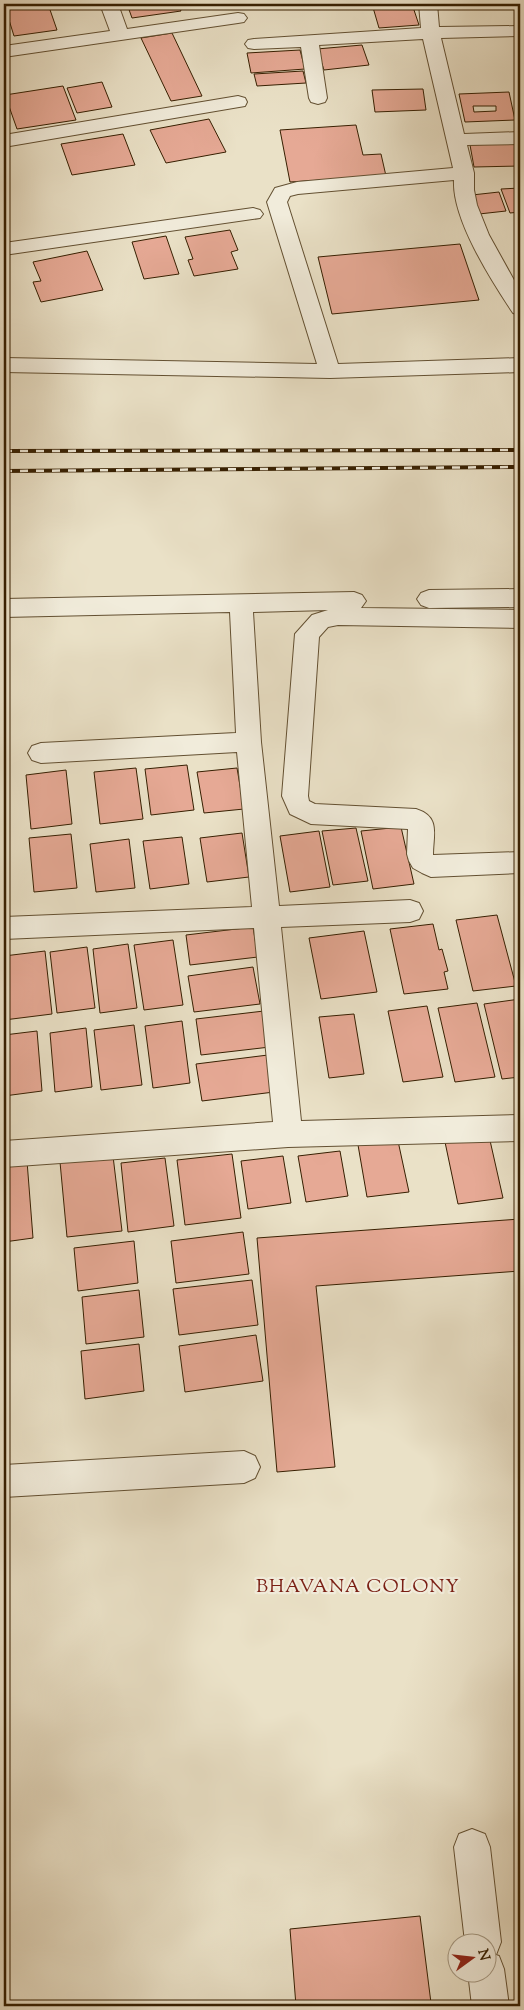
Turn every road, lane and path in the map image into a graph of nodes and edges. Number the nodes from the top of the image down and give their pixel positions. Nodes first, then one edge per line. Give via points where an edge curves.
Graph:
1 (109, 4) edge
2 (428, 4) edge
3 (238, 18) dead end
4 (520, 31) edge
5 (431, 33) junction
6 (120, 34) junction
7 (308, 41) junction
8 (254, 44) dead end
9 (4, 52) edge
10 (318, 98) dead end
11 (238, 102) dead end
12 (520, 138) edge
13 (457, 140) junction
14 (4, 142) edge
15 (464, 173) junction
16 (253, 214) dead end
17 (4, 249) edge
18 (520, 308) edge
19 (4, 365) edge
20 (520, 365) edge
21 (330, 371) junction
22 (520, 598) edge
23 (241, 603) junction
24 (4, 608) edge
25 (520, 619) edge
26 (249, 742) junction
27 (41, 753) dead end
28 (520, 863) edge
29 (410, 911) dead end
30 (267, 918) junction
31 (4, 928) edge
32 (520, 1128) edge
33 (288, 1134) junction
34 (4, 1154) edge
35 (244, 1467) dead end
36 (4, 1480) edge
37 (472, 1847) dead end
38 (482, 1932) edge
39 (488, 1982) edge
40 (491, 2006) edge

1 - 6 street
2 - 5 street
3 - 6 street
4 - 5 street
5 - 7 street
5 - 13 street
6 - 9 street
7 - 8 street
7 - 10 street
11 - 14 street
12 - 13 street
13 - 15 street
15 - 18 street via 464,193 472,218
15 - 21 street via 282,192 277,202
16 - 17 street
19 - 21 street
20 - 21 street
22 - 23 street
23 - 24 street
23 - 26 street
25 - 28 street via 338,616 320,621 307,634 295,796 299,807 311,814 416,819 421,824 422,861 431,866
26 - 27 street
26 - 30 street
29 - 30 street
30 - 31 street
30 - 33 street
32 - 33 street
33 - 34 street
35 - 36 street
37 - 38 street
39 - 40 street

